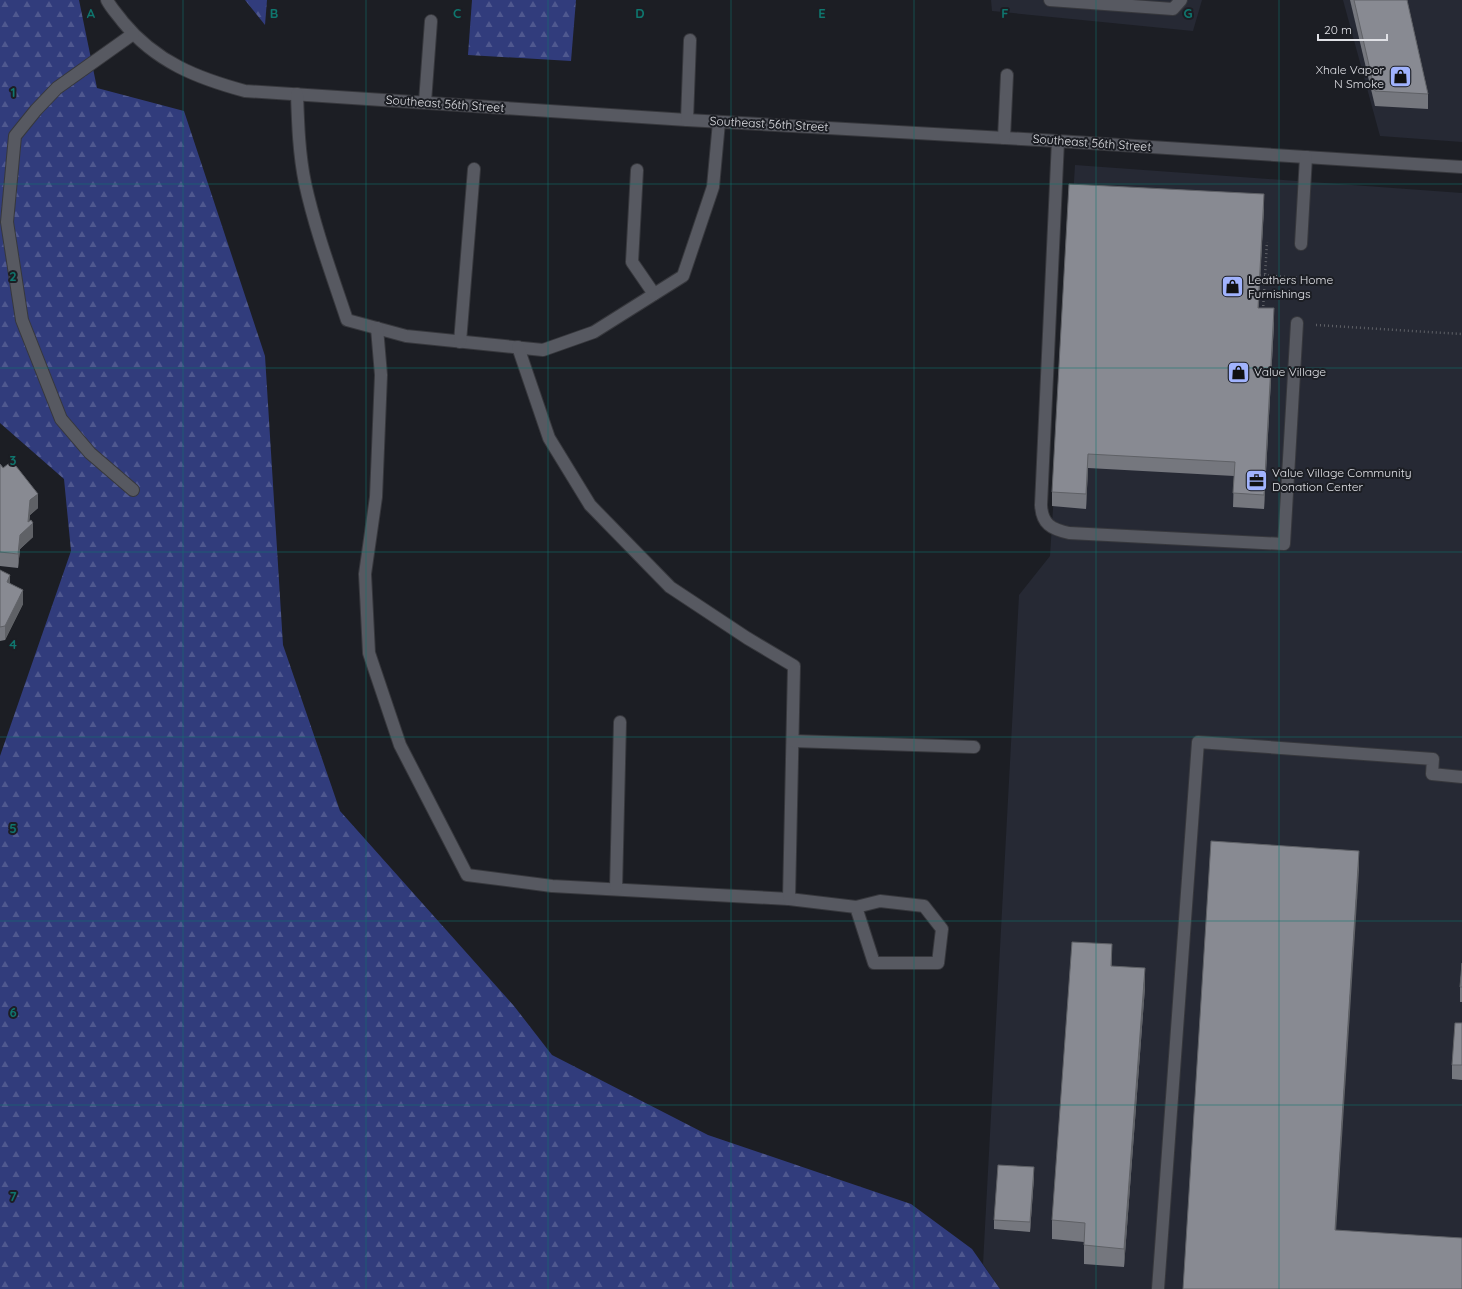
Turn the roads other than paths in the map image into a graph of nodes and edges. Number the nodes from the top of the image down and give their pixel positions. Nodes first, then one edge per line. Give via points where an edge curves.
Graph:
1 (107, 0) edge
2 (1050, 0) edge
3 (1181, 0) edge
4 (431, 21) dead end
5 (133, 34) junction
6 (690, 40) dead end
7 (1007, 75) dead end
8 (296, 94) junction
9 (425, 102) junction
10 (687, 120) junction
11 (719, 122) junction
12 (1004, 138) junction
13 (1058, 141) junction
14 (1306, 157) junction
15 (1462, 167) edge
16 (474, 169) dead end
17 (637, 170) dead end
18 (3, 222) edge
19 (1301, 244) dead end
20 (654, 294) junction
21 (1297, 323) dead end
22 (377, 328) junction
23 (460, 342) junction
24 (518, 347) junction
25 (133, 490) dead end
26 (620, 722) dead end
27 (792, 741) junction
28 (974, 747) dead end
29 (1462, 777) edge
30 (616, 889) junction
31 (789, 899) junction
32 (856, 906) junction
33 (1158, 1289) edge

1 - 5 street, Southeast 56th Street
2 - 3 street via 1173,9
4 - 9 street
5 - 8 street, Southeast 56th Street via 166,60 215,83 245,91
5 - 18 street via 57,88 15,136
6 - 10 street
7 - 12 street
8 - 9 street, Southeast 56th Street
8 - 22 street via 305,183 347,320
9 - 10 street, Southeast 56th Street
10 - 11 street, Southeast 56th Street
11 - 12 street, Southeast 56th Street
11 - 20 street via 713,187 683,276
12 - 13 street, Southeast 56th Street
13 - 14 street, Southeast 56th Street
13 - 21 street via 1042,512 1052,527 1069,533 1284,544
14 - 15 street, Southeast 56th Street
14 - 19 street
16 - 23 street
17 - 20 street via 632,262
18 - 25 street via 22,320 61,419 90,453
20 - 24 street via 594,332 543,350
22 - 23 street via 406,336
22 - 30 street via 382,376 376,497 365,574 369,652 400,745 467,875 552,886
23 - 24 street
24 - 27 street via 549,438 590,505 670,587 794,666
26 - 30 street
27 - 28 street
27 - 31 street
29 - 33 street via 1432,774 1433,759 1198,742
30 - 31 street
31 - 32 street
32 - 32 street via 874,963 938,964 942,929 924,906 880,901

